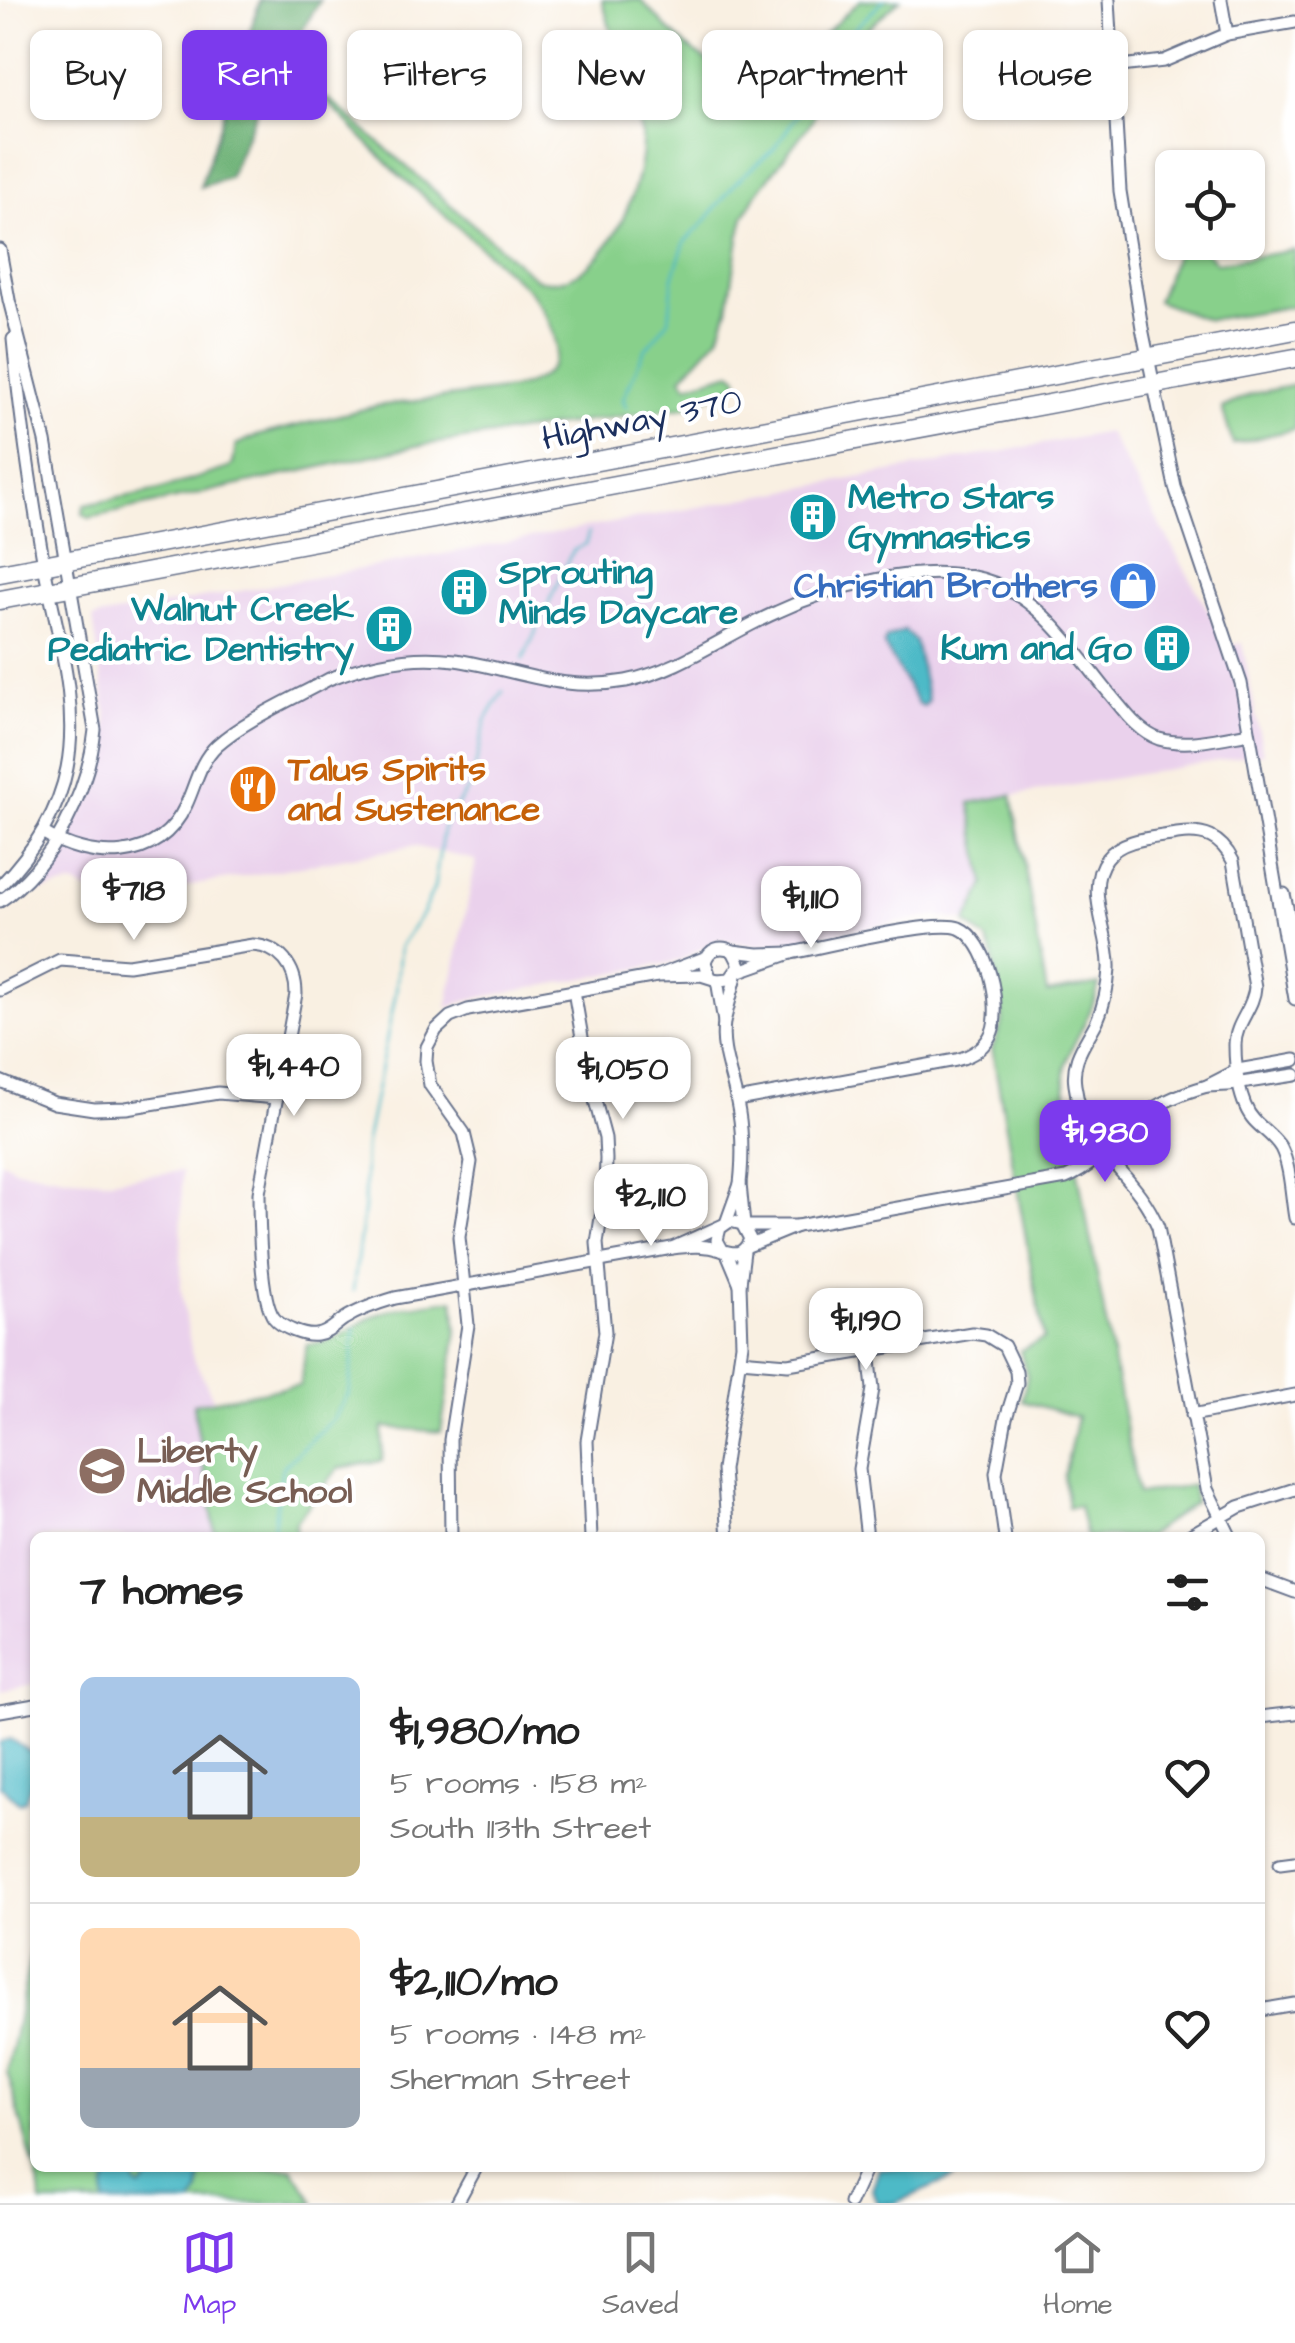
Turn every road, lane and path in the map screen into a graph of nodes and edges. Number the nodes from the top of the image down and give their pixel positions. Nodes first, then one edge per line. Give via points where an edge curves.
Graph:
1 (1109, 0) edge
2 (1221, 0) edge
3 (1295, 22) edge
4 (1110, 30) edge
5 (1227, 34) junction
6 (1128, 65) edge
7 (1115, 120) edge
8 (0, 250) edge
9 (9, 300) junction
10 (1295, 330) edge
11 (1148, 358) junction
12 (1295, 358) edge
13 (1154, 383) junction
14 (66, 560) junction
15 (44, 564) junction
16 (0, 572) edge
17 (72, 588) junction
18 (49, 591) junction
19 (0, 600) edge
20 (1248, 733) junction
21 (42, 832) junction
22 (56, 841) junction
23 (0, 886) edge
24 (0, 901) edge
25 (1295, 943) edge
26 (734, 951) junction
27 (790, 952) junction
28 (707, 957) junction
29 (737, 974) junction
30 (657, 976) junction
31 (714, 979) junction
32 (0, 990) edge
33 (574, 992) junction
34 (1295, 998) edge
35 (724, 1022) junction
36 (1295, 1060) edge
37 (1295, 1074) edge
38 (1239, 1077) junction
39 (0, 1081) edge
40 (276, 1098) junction
41 (737, 1100) junction
42 (1104, 1152) junction
43 (740, 1184) junction
44 (1295, 1218) edge
45 (724, 1224) junction
46 (745, 1226) junction
47 (797, 1226) junction
48 (672, 1248) junction
49 (746, 1248) junction
50 (725, 1252) junction
51 (598, 1262) junction
52 (740, 1284) junction
53 (464, 1286) junction
54 (870, 1351) junction
55 (740, 1360) junction
56 (1295, 1395) edge
57 (1192, 1415) junction
58 (1295, 1489) edge
59 (1220, 1515) junction
60 (449, 1532) edge
61 (591, 1532) edge
62 (727, 1532) edge
63 (866, 1532) edge
64 (1004, 1532) edge
65 (1194, 1532) edge
66 (1228, 1532) edge
67 (1265, 1581) edge
68 (1295, 1592) edge
69 (30, 1706) edge
70 (0, 1711) edge
71 (1295, 1713) edge
72 (1265, 1716) edge
73 (1295, 1860) edge
74 (1280, 1863) dead end
75 (1295, 2004) edge
76 (1265, 2009) edge
77 (474, 2172) edge
78 (864, 2172) edge
79 (456, 2203) edge
80 (850, 2203) edge

1 - 4 street
2 - 5 street
3 - 5 street
5 - 6 street via 1164,61
7 - 11 street via 1120,192
8 - 9 street
9 - 14 street
9 - 15 street via 23,446
10 - 11 highway, Highway 370
11 - 13 street
11 - 14 highway, Highway 370
12 - 13 highway, Highway 370
13 - 17 highway, Highway 370
13 - 20 street via 1176,486 1232,650
14 - 15 highway, Highway 370
14 - 17 street
15 - 16 highway, Highway 370
15 - 18 street
17 - 18 highway, Highway 370
17 - 22 street via 95,730 92,754
18 - 19 highway, Highway 370
18 - 21 street via 70,746 59,796
20 - 22 street via 1180,742 1156,738 1135,724 1023,598 983,579 939,572 806,600 664,670 624,681 560,684 430,658 348,672 219,744 198,770 180,817 144,847 100,854
20 - 25 street
20 - 34 street
21 - 22 street
21 - 23 street
22 - 24 street
26 - 27 street
26 - 28 street via 719,948
26 - 29 street
27 - 29 street
27 - 41 street via 950,926 966,932 982,948 995,1012 992,1032 967,1057
28 - 30 street
28 - 31 street
29 - 31 street via 724,982
29 - 35 street
30 - 31 street
30 - 33 street
31 - 35 street
32 - 40 street via 65,960 122,966 246,945 273,950 290,966 296,986
33 - 51 street via 605,1138
33 - 53 street via 458,1013 436,1030 428,1047 430,1085 460,1125 470,1154 459,1237
35 - 41 street via 723,1050
36 - 38 street
37 - 38 street
38 - 42 street via 1177,1095
38 - 42 street via 1236,1034 1256,987 1236,867 1210,835 1126,843 1104,860 1097,884 1107,988 1074,1076 1082,1121
38 - 44 street via 1250,1117 1282,1151
39 - 40 street via 54,1103 94,1109 218,1093
40 - 53 street via 258,1219 274,1318 312,1336 376,1303
41 - 43 street
42 - 47 street via 1056,1180
42 - 57 street via 1158,1227
43 - 45 street
43 - 46 street
45 - 46 street
45 - 48 street
45 - 50 street via 717,1240
46 - 47 street
46 - 49 street
47 - 49 street
48 - 50 street
48 - 51 street
49 - 50 street
49 - 52 street
50 - 52 street
51 - 53 street
51 - 61 street via 605,1332 587,1440
52 - 55 street
53 - 60 street via 467,1337 452,1421
54 - 55 street via 788,1364
54 - 63 street via 873,1389 859,1470
54 - 64 street via 972,1333 1007,1349 1017,1377 996,1473
55 - 62 street via 725,1444
56 - 57 street
57 - 59 street
58 - 59 street
59 - 65 street
59 - 66 street
67 - 68 street
69 - 70 street
71 - 72 street
73 - 74 street
75 - 76 street
77 - 79 street
78 - 80 street

